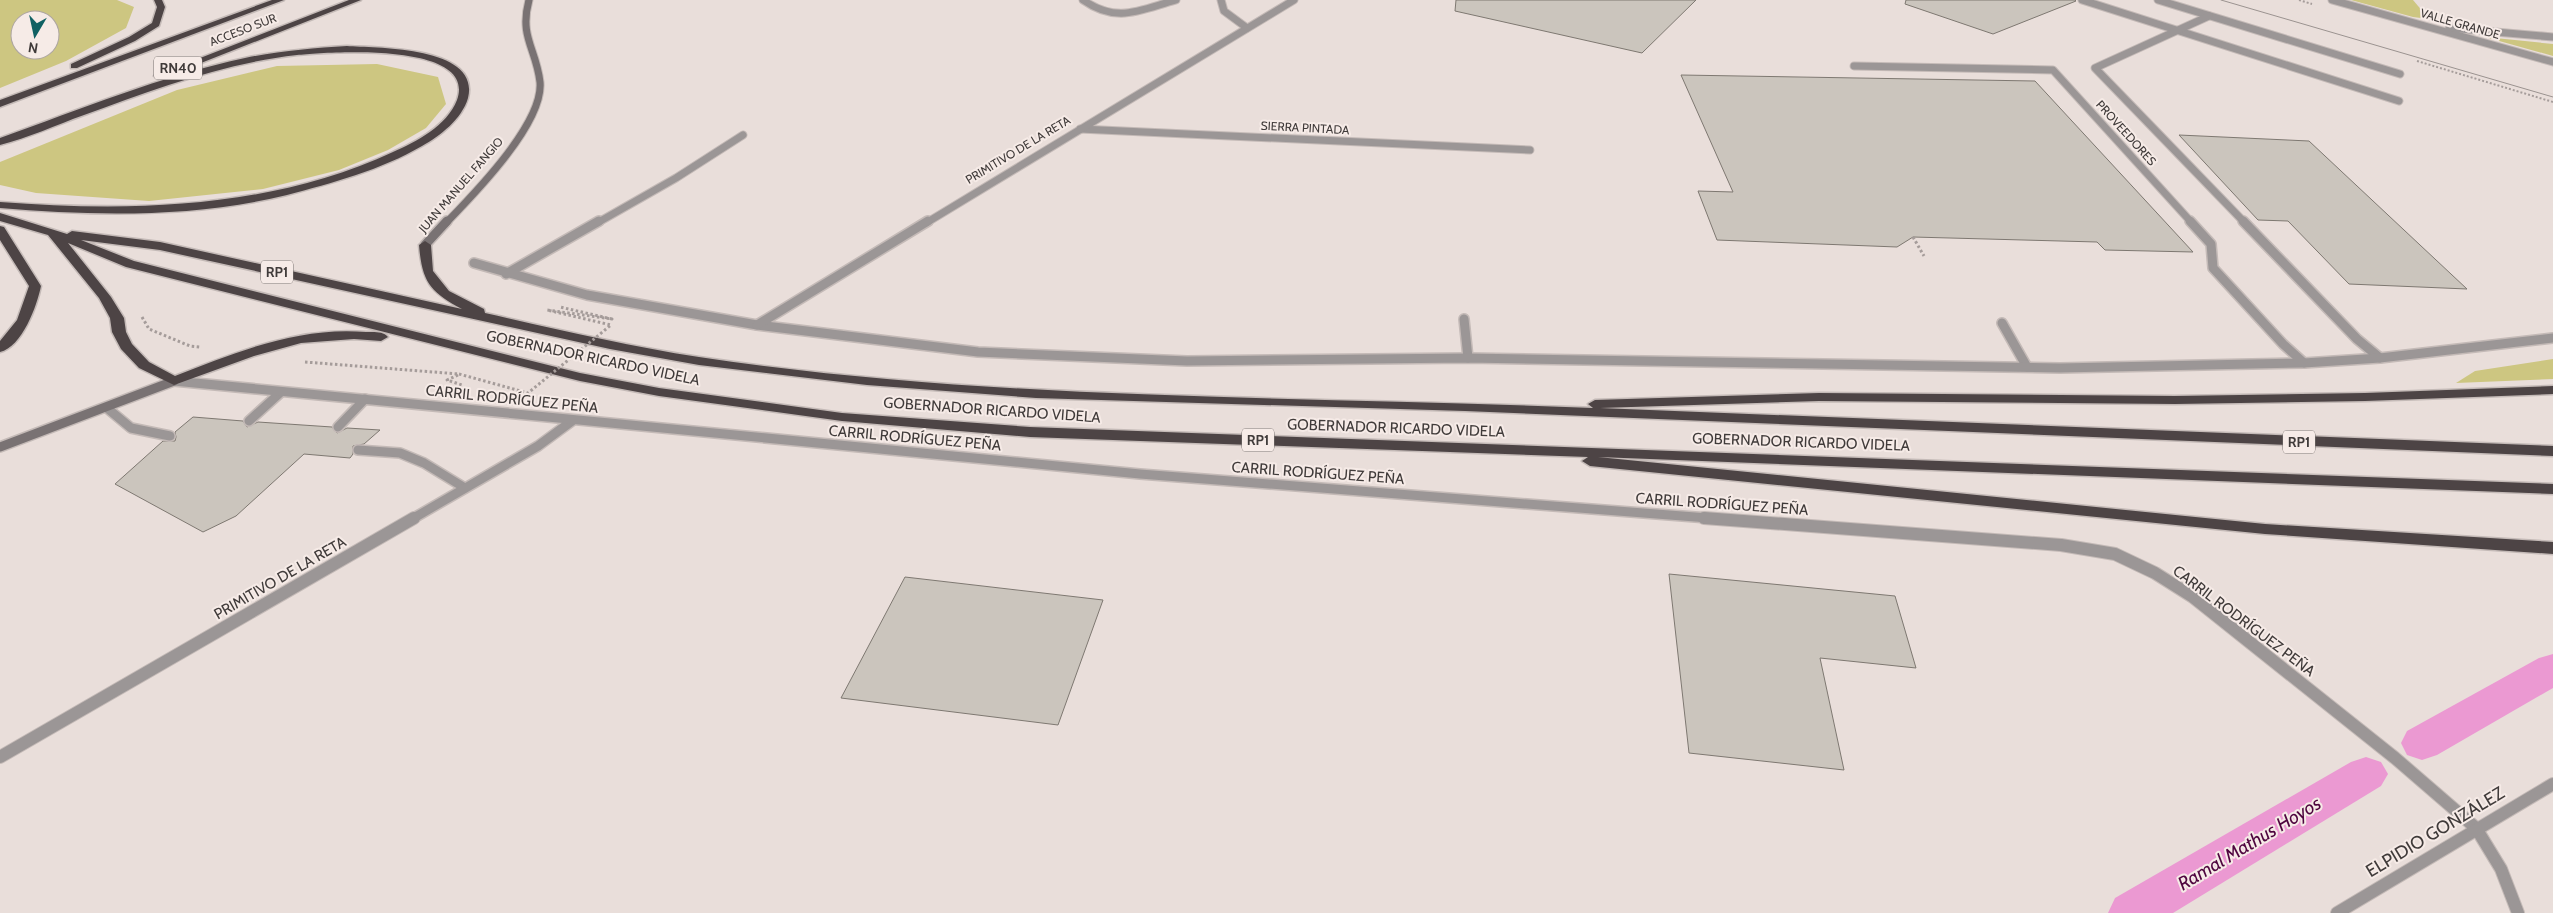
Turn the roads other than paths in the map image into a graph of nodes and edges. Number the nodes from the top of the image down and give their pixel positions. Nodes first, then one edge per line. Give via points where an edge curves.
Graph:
1 (158, 0) edge
2 (280, 0) edge
3 (357, 0) edge
4 (528, 0) edge
5 (1083, 0) edge
6 (1176, 0) edge
7 (1221, 0) edge
8 (1294, 0) edge
9 (2082, 0) edge
10 (2158, 0) edge
11 (2332, 0) edge
12 (2209, 16) junction
13 (2426, 26) junction
14 (1247, 28) junction
15 (2179, 31) junction
16 (2553, 37) edge
17 (2553, 62) edge
18 (1854, 66) dead end
19 (2400, 74) dead end
20 (0, 98) edge
21 (2399, 101) dead end
22 (0, 104) edge
23 (1080, 129) junction
24 (743, 135) dead end
25 (0, 141) edge
26 (1530, 150) dead end
27 (0, 205) edge
28 (0, 217) edge
29 (0, 230) edge
30 (51, 232) junction
31 (425, 245) joint
32 (474, 263) dead end
33 (506, 274) junction
34 (1464, 319) dead end
35 (500, 322) junction
36 (2002, 323) dead end
37 (757, 324) junction
38 (2553, 338) edge
39 (0, 348) edge
40 (460, 348) junction
41 (1468, 358) junction
42 (2380, 358) junction
43 (2304, 363) junction
44 (2027, 367) junction
45 (174, 381) junction
46 (2553, 390) edge
47 (281, 392) junction
48 (365, 399) junction
49 (107, 408) junction
50 (1465, 408) junction
51 (249, 421) dead end
52 (572, 421) junction
53 (338, 427) dead end
54 (170, 436) dead end
55 (0, 447) edge
56 (1467, 448) junction
57 (358, 450) dead end
58 (2553, 451) edge
59 (465, 488) junction
60 (2553, 489) edge
61 (2553, 548) edge
62 (0, 757) edge
63 (2553, 784) edge
64 (2476, 828) junction
65 (2337, 913) edge
66 (2518, 913) edge

1 - 20 highway via 161,7 156,24 132,39
2 - 22 highway, ACCESO SUR / RN40
3 - 25 highway, ACCESO SUR / RN40
4 - 31 main road, JUAN MANUEL FANGIO via 523,26 540,86 531,114 495,169
5 - 6 street via 1102,12 1114,14
7 - 14 street via 1224,11
8 - 14 street, PRIMITIVO DE LA RETA
9 - 15 street
10 - 12 street
11 - 13 street, VALLE GRANDE
12 - 15 street
12 - 19 street
13 - 16 street
13 - 17 street, VALLE GRANDE
14 - 23 street, PRIMITIVO DE LA RETA
15 - 21 street
15 - 42 street via 2096,68 2357,339
18 - 43 street, PROVEEDORES via 2053,70 2211,244 2213,268
23 - 26 street, SIERRA PINTADA
23 - 37 street, PRIMITIVO DE LA RETA
24 - 33 street via 676,178
25 - 27 highway via 176,80 282,55 340,49 410,54 453,69 465,90 461,104 449,121 425,140 348,175 293,191 196,208 140,211 82,212
28 - 30 highway, GOBERNADOR RICARDO VIDELA
29 - 39 highway via 35,286 31,308 13,337
30 - 35 highway, GOBERNADOR RICARDO VIDELA / RP1 via 160,246
30 - 40 highway, GOBERNADOR RICARDO VIDELA / RP1 via 130,264
30 - 45 highway via 105,298 126,346 144,365
31 - 35 highway via 427,271 444,294
32 - 33 street
33 - 37 street via 587,295
34 - 41 street
35 - 50 highway, GOBERNADOR RICARDO VIDELA / RP1 via 699,361 867,381 1036,394
36 - 44 street
37 - 41 street via 978,352 1187,361
38 - 42 street
40 - 45 highway via 363,334 307,336 257,348
40 - 56 highway, GOBERNADOR RICARDO VIDELA / RP1 via 659,392 760,407 937,426
41 - 44 street
42 - 43 street
43 - 44 street
45 - 47 street, CARRIL RODRÍGUEZ PEÑA
45 - 49 main road
46 - 50 highway via 2176,400 1819,397
47 - 48 street, CARRIL RODRÍGUEZ PEÑA
47 - 51 street
48 - 52 street, CARRIL RODRÍGUEZ PEÑA
48 - 53 street
49 - 54 street via 131,428
49 - 55 main road
50 - 58 highway, GOBERNADOR RICARDO VIDELA / RP1
52 - 59 street, PRIMITIVO DE LA RETA via 538,446
52 - 64 street, CARRIL RODRÍGUEZ PEÑA via 1150,475 2061,545 2115,554 2155,573 2193,597 2395,758
56 - 60 highway, GOBERNADOR RICARDO VIDELA / RP1
56 - 61 highway via 2265,529
57 - 59 street via 400,453 424,463
59 - 62 street, PRIMITIVO DE LA RETA
63 - 64 street, ELPIDIO GONZÁLEZ
64 - 65 street, ELPIDIO GONZÁLEZ
64 - 66 street, CARRIL RODRÍGUEZ PEÑA via 2509,882

